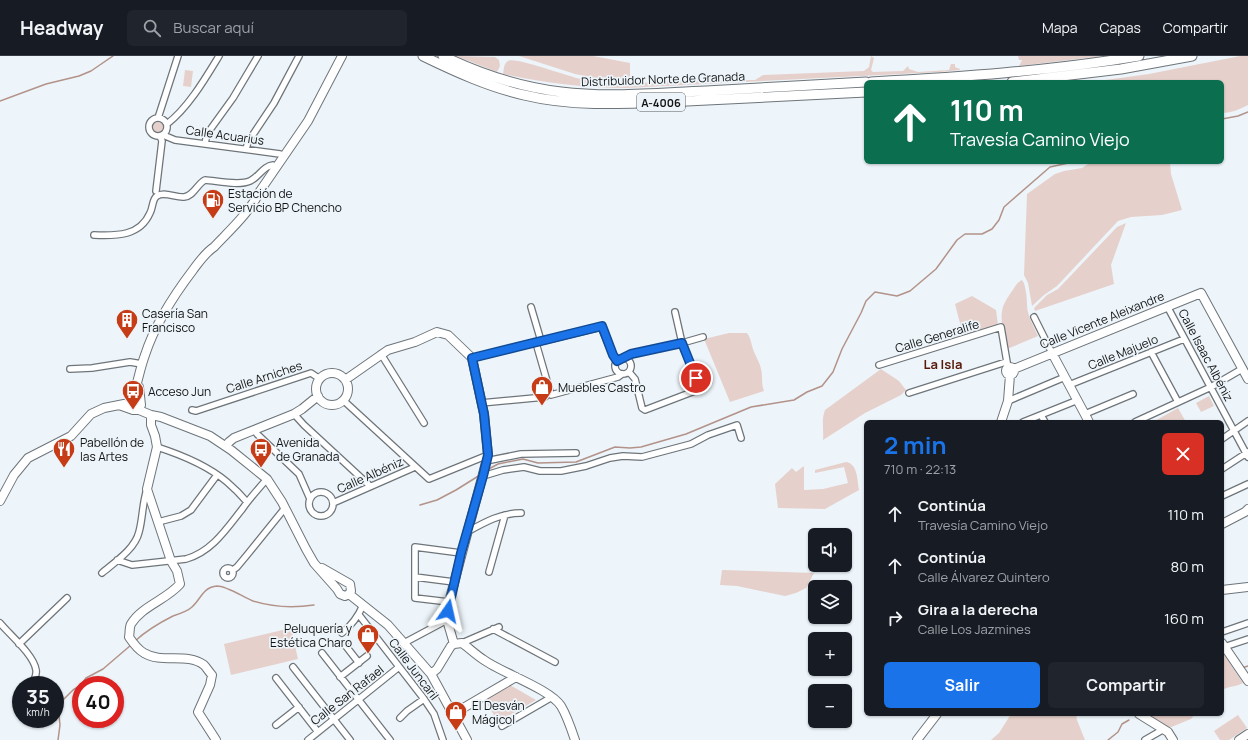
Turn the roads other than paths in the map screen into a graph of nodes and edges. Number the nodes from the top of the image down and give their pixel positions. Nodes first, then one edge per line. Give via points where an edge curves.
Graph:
1 (178, 56) edge
2 (219, 56) edge
3 (258, 56) edge
4 (299, 56) edge
5 (423, 56) edge
6 (443, 56) edge
7 (1139, 56) edge
8 (1192, 56) edge
9 (340, 57) edge
10 (907, 80) edge
11 (1029, 80) edge
12 (864, 82) edge
13 (864, 92) edge
14 (158, 118) junction
15 (167, 124) junction
16 (162, 136) junction
17 (205, 144) junction
18 (246, 149) junction
19 (284, 156) junction
20 (276, 167) junction
21 (156, 191) dead end
22 (94, 235) dead end
23 (1167, 306) junction
24 (531, 307) dead end
25 (675, 312) dead end
26 (1034, 317) dead end
27 (703, 337) dead end
28 (1184, 338) junction
29 (539, 342) junction
30 (682, 343) junction
31 (1151, 352) junction
32 (1052, 353) junction
33 (381, 354) junction
34 (472, 358) junction
35 (625, 358) junction
36 (617, 361) junction
37 (142, 364) junction
38 (879, 365) dead end
39 (1009, 368) junction
40 (70, 369) dead end
41 (1242, 369) junction
42 (629, 372) junction
43 (622, 374) junction
44 (1065, 377) junction
45 (320, 379) junction
46 (1248, 379) edge
47 (345, 380) junction
48 (1069, 385) junction
49 (1211, 387) junction
50 (909, 393) dead end
51 (1132, 394) dead end
52 (545, 397) dead end
53 (320, 398) junction
54 (343, 400) junction
55 (1078, 400) junction
56 (1008, 401) junction
57 (1178, 402) junction
58 (481, 404) junction
59 (136, 405) junction
60 (192, 410) dead end
61 (1085, 414) junction
62 (151, 415) junction
63 (1041, 415) junction
64 (296, 416) junction
65 (161, 417) junction
66 (1002, 420) edge
67 (1028, 420) edge
68 (1043, 420) edge
69 (1088, 420) edge
70 (1139, 420) edge
71 (1248, 421) edge
72 (424, 423) dead end
73 (1234, 431) junction
74 (256, 432) junction
75 (741, 438) dead end
76 (1224, 438) edge
77 (157, 447) junction
78 (228, 448) junction
79 (576, 453) dead end
80 (1247, 454) edge
81 (487, 458) junction
82 (415, 467) junction
83 (1224, 468) edge
84 (217, 475) junction
85 (483, 476) junction
86 (267, 479) junction
87 (1248, 484) edge
88 (370, 486) junction
89 (147, 488) junction
90 (1224, 495) edge
91 (310, 499) junction
92 (0, 501) edge
93 (247, 502) junction
94 (333, 503) junction
95 (284, 508) junction
96 (1248, 508) edge
97 (521, 513) dead end
98 (505, 515) junction
99 (158, 522) junction
100 (1224, 523) edge
101 (467, 532) junction
102 (461, 553) junction
103 (117, 560) junction
104 (171, 561) junction
105 (314, 563) junction
106 (232, 570) dead end
107 (488, 572) dead end
108 (102, 573) dead end
109 (415, 576) junction
110 (344, 581) junction
111 (454, 582) junction
112 (1248, 587) edge
113 (337, 589) junction
114 (1224, 590) edge
115 (349, 594) junction
116 (67, 598) dead end
117 (449, 602) junction
118 (363, 605) junction
119 (359, 615) junction
120 (447, 620) junction
121 (0, 623) edge
122 (1248, 623) edge
123 (1224, 631) edge
124 (342, 633) dead end
125 (1248, 638) edge
126 (404, 643) junction
127 (458, 643) junction
128 (19, 644) junction
129 (1224, 645) edge
130 (345, 646) dead end
131 (1224, 646) edge
132 (322, 653) dead end
133 (367, 656) dead end
134 (555, 662) dead end
135 (359, 663) junction
136 (293, 667) dead end
137 (399, 667) junction
138 (431, 674) junction
139 (36, 676) edge
140 (340, 677) junction
141 (516, 677) junction
142 (276, 678) dead end
143 (1248, 681) edge
144 (552, 697) junction
145 (424, 699) junction
146 (358, 700) junction
147 (298, 707) junction
148 (453, 714) junction
149 (935, 716) edge
150 (1142, 716) edge
151 (400, 718) dead end
152 (334, 720) junction
153 (276, 725) dead end
154 (502, 726) dead end
155 (1164, 729) junction
156 (318, 732) junction
157 (1248, 734) edge
158 (216, 740) edge
159 (308, 740) edge
160 (350, 740) edge
161 (390, 740) edge
162 (443, 740) edge
163 (467, 740) edge
164 (575, 740) edge
165 (917, 740) edge
166 (1145, 740) edge
167 (1173, 740) edge
168 (1239, 740) edge

1 - 14 street
2 - 15 street via 194,94
3 - 17 street via 233,98 207,134
4 - 18 street
5 - 13 main road, Distribuidor Norte de Granada / A-4006 via 492,86 526,96 558,101 597,104 646,103
6 - 12 main road, Distribuidor Norte de Granada / A-4006 via 473,70 531,87 597,95
7 - 10 main road via 1038,70
8 - 11 main road via 1121,69
9 - 19 street via 312,114
14 - 15 street
14 - 16 street via 150,122 149,128 151,134
15 - 16 street via 167,130
16 - 17 street, Calle Acuarius
16 - 21 street
17 - 18 street, Calle Acuarius
18 - 19 street, Calle Acuarius
19 - 20 street
20 - 22 street via 268,166 250,182 242,184 205,180 187,197 158,195 154,199 146,222 140,228 112,236
20 - 37 street via 260,191 222,232 184,282 153,334
23 - 28 street, Calle Isaac Albéniz
23 - 32 street, Calle Vicente Aleixandre
23 - 41 street, Calle Vicente Aleixandre via 1201,293
24 - 29 street
25 - 30 street
26 - 32 street
27 - 30 street
28 - 31 street, Calle Majuelo
28 - 49 street, Calle Isaac Albéniz
29 - 34 street
29 - 36 street via 602,326
29 - 43 street via 551,395
30 - 35 street via 631,354
30 - 42 street via 700,389 645,410
31 - 48 street, Calle Majuelo
31 - 57 street
32 - 39 street, Calle Vicente Aleixandre
32 - 44 street
33 - 34 street via 440,332 450,337
33 - 47 street
33 - 72 street
34 - 58 street
35 - 36 street
35 - 42 street via 629,362
36 - 43 street via 618,371
37 - 40 street via 130,362
37 - 59 street
38 - 39 street, Calle Generalife via 1001,327
39 - 50 street
39 - 56 street
41 - 46 street
41 - 49 street
42 - 43 street
44 - 48 street
44 - 56 street
45 - 47 street via 324,375 336,374
45 - 53 street via 317,384
45 - 60 street, Calle Arniches via 311,373 196,411
47 - 54 street via 348,393
48 - 55 street
49 - 57 street
49 - 73 street, Calle Isaac Albéniz
51 - 61 street
52 - 58 street
53 - 54 street via 330,405
53 - 64 street
54 - 82 street
55 - 61 street
55 - 63 street
56 - 66 street
57 - 70 street
58 - 81 street
59 - 62 street
59 - 65 street
59 - 92 street via 119,405 91,414 71,436 28,458 14,475
61 - 69 street
62 - 65 street
62 - 77 street
63 - 67 street
63 - 68 street
64 - 74 street
64 - 88 street
65 - 78 street via 210,436
71 - 73 street
73 - 76 street
73 - 80 street, Calle Isaac Albéniz
74 - 78 street
74 - 91 street via 299,474
75 - 85 street via 737,424 691,444 642,457 610,458 561,471 540,471 524,467
77 - 84 street via 180,454
77 - 89 street
78 - 86 street
79 - 81 street via 521,454
80 - 83 street
81 - 82 street via 429,479
81 - 85 street
82 - 88 street, Calle Albéniz
84 - 93 street
84 - 99 street via 191,510 181,516
85 - 101 street
86 - 93 street
86 - 95 street
87 - 90 street
88 - 94 street, Calle Albéniz
89 - 99 street
89 - 103 street via 139,534
91 - 94 street via 316,493 323,492 330,496
91 - 94 street via 311,510 321,516 328,513
93 - 104 street via 218,540 204,551 194,557
95 - 105 street
95 - 106 street
96 - 100 street
97 - 98 street
98 - 101 street via 493,518
98 - 107 street
99 - 104 street
101 - 102 street
102 - 109 street via 415,547
102 - 111 street
103 - 104 street via 132,565
103 - 108 street
104 - 158 street via 180,584 138,616 130,625 129,637 143,653 155,658 196,660 205,666 212,675 198,712
105 - 110 street
105 - 113 street
109 - 111 street
109 - 117 street via 415,598
110 - 113 street
110 - 115 street via 351,587
111 - 117 street
112 - 114 street
113 - 115 street via 340,594
115 - 118 street
116 - 128 street
117 - 120 street
118 - 119 street
118 - 126 street via 388,624
119 - 124 street
119 - 137 street, Calle Juncaril
120 - 126 street
120 - 127 street
121 - 128 street
122 - 123 street
125 - 129 street
126 - 138 street
127 - 134 street via 496,628
127 - 138 street
127 - 141 street
128 - 139 street via 33,662
130 - 135 street
131 - 143 street
132 - 140 street
133 - 135 street
135 - 140 street
136 - 152 street
137 - 145 street, Calle Juncaril
137 - 146 street, Calle San Rafael
138 - 148 street
140 - 146 street
141 - 144 street
141 - 148 street
142 - 147 street
144 - 154 street
144 - 164 street via 560,705
145 - 151 street
145 - 162 street, Calle Juncaril via 434,714
146 - 152 street, Calle San Rafael
146 - 161 street
147 - 153 street
147 - 156 street
148 - 163 street
149 - 165 street
150 - 155 street
152 - 156 street, Calle San Rafael
152 - 160 street
155 - 166 street
155 - 167 street
156 - 159 street, Calle San Rafael
157 - 168 street

